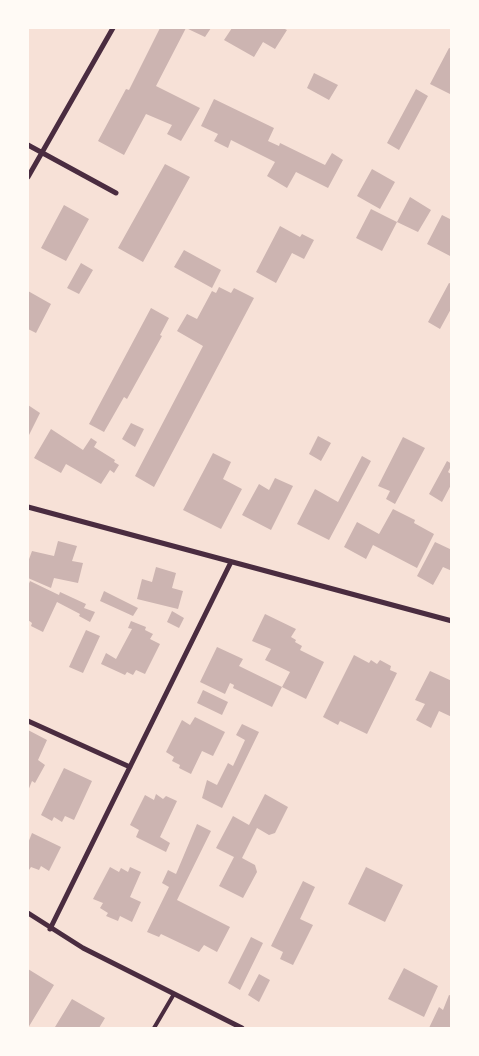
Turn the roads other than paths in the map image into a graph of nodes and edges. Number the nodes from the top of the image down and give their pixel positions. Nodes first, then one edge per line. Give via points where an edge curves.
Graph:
1 (112, 28) edge
2 (28, 145) edge
3 (41, 152) junction
4 (28, 177) edge
5 (116, 193) dead end
6 (28, 509) edge
7 (231, 562) junction
8 (452, 621) edge
9 (28, 721) edge
10 (130, 767) junction
11 (28, 913) edge
12 (50, 929) junction
13 (174, 994) junction
14 (154, 1028) edge
15 (242, 1028) edge

1 - 3 street
2 - 3 street
3 - 4 street
3 - 5 street
6 - 7 street
7 - 8 street
7 - 10 street
9 - 10 street
10 - 12 street
11 - 12 street
12 - 13 street
13 - 14 lane
13 - 15 street

